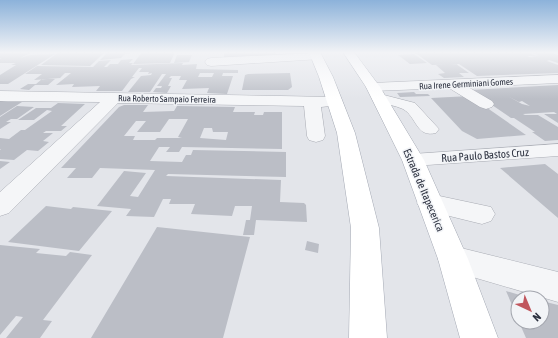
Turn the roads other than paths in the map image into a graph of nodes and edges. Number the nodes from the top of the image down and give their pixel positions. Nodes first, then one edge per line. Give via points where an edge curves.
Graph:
1 (321, 68) edge
2 (359, 68) edge
3 (419, 73) dead end
4 (558, 79) edge
5 (453, 84) junction
6 (372, 87) junction
7 (0, 96) edge
8 (114, 98) junction
9 (312, 102) junction
10 (334, 102) junction
11 (486, 104) dead end
12 (430, 129) dead end
13 (316, 136) dead end
14 (558, 150) edge
15 (413, 160) junction
16 (430, 203) junction
17 (0, 207) edge
18 (482, 214) dead end
19 (453, 259) junction
20 (558, 288) edge
21 (371, 328) edge
22 (479, 338) edge

1 - 10 main road
2 - 6 main road, Estrada de Itapecerica
3 - 6 street
4 - 5 street, Rua Irene Germiniani Gomes
5 - 6 street, Rua Irene Germiniani Gomes
5 - 11 street
6 - 12 street via 409,106
6 - 15 main road, Estrada de Itapecerica
7 - 8 street, Rua Roberto Sampaio Ferreira
8 - 9 street, Rua Roberto Sampaio Ferreira
8 - 17 street
9 - 10 street, Rua Roberto Sampaio Ferreira
9 - 13 street
10 - 21 main road via 346,133 365,228
14 - 15 street, Rua Paulo Bastos Cruz
15 - 16 main road, Estrada de Itapecerica
16 - 18 street
16 - 19 main road, Estrada de Itapecerica
19 - 20 street
19 - 22 main road, Estrada de Itapecerica

